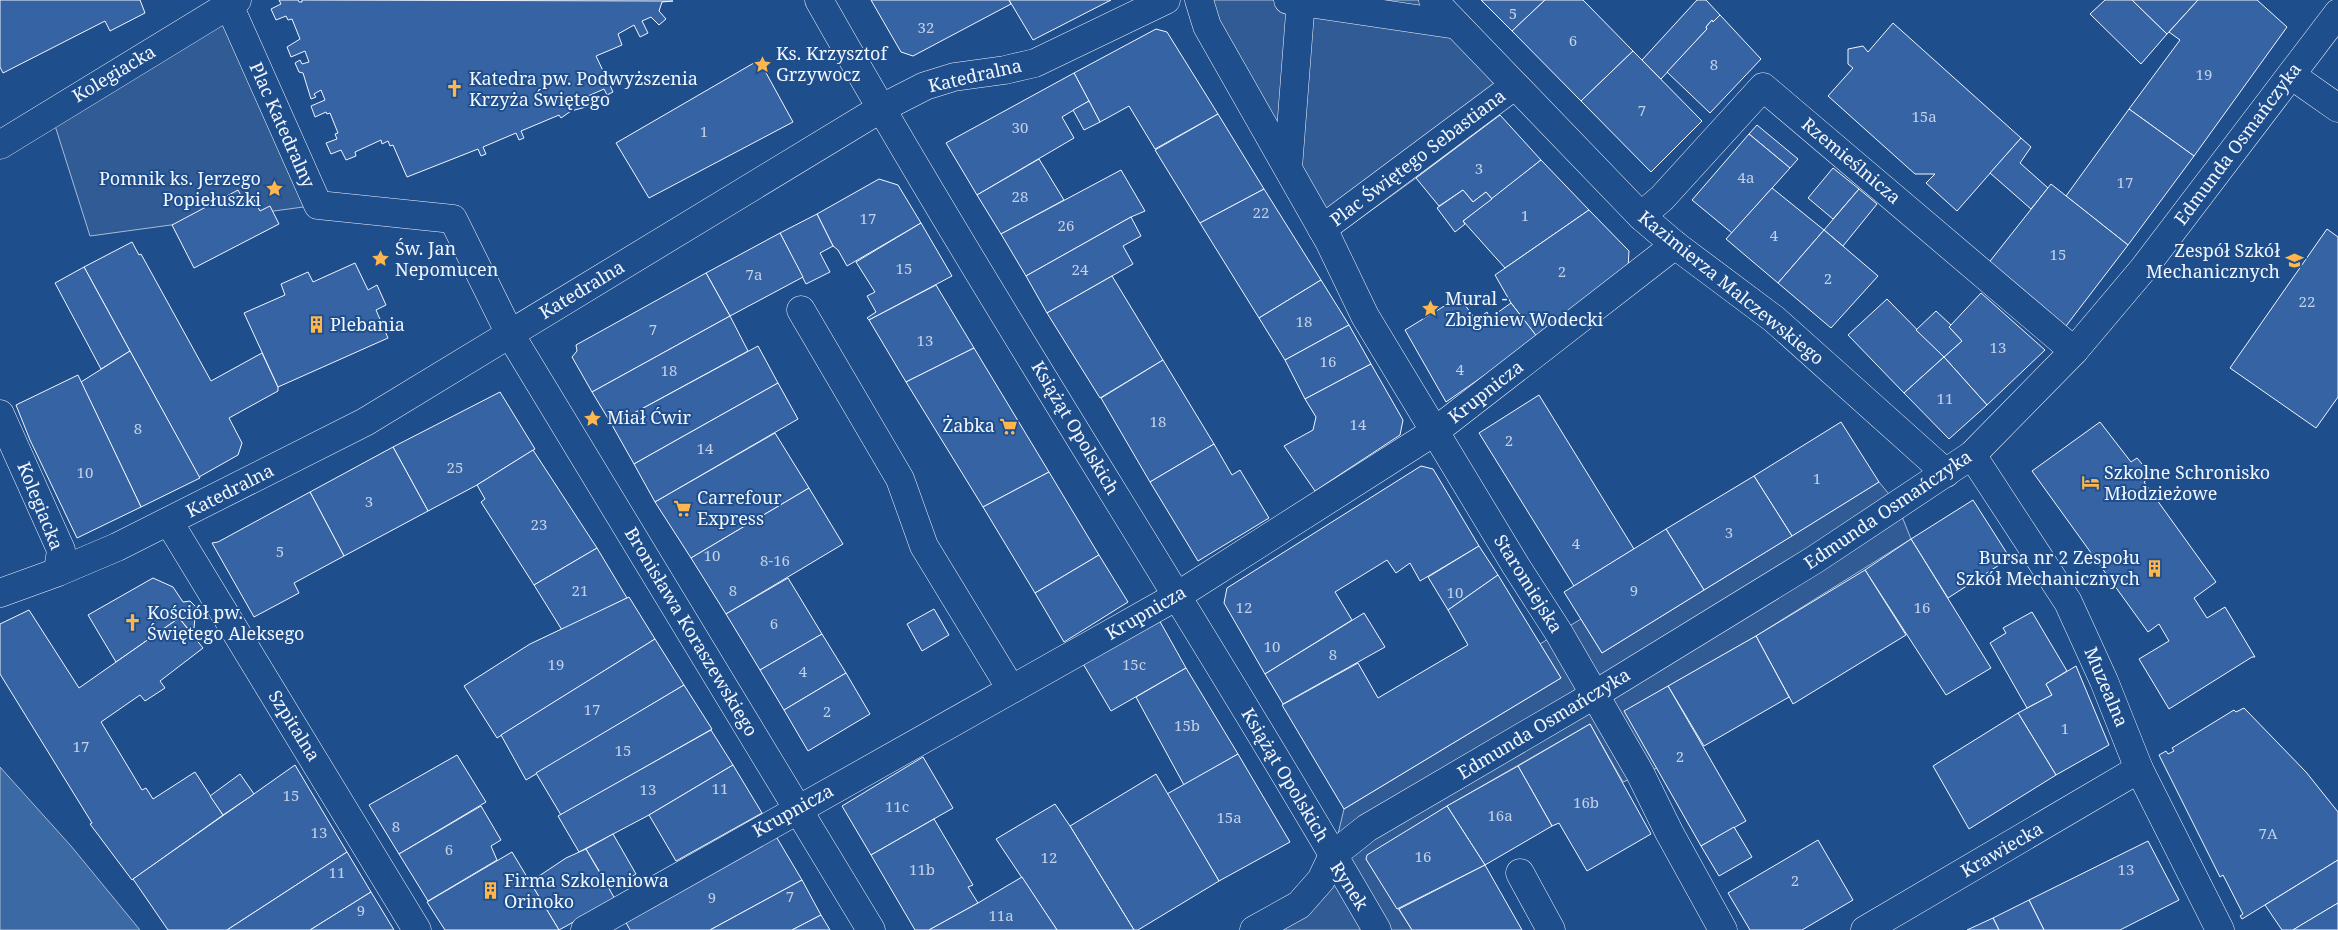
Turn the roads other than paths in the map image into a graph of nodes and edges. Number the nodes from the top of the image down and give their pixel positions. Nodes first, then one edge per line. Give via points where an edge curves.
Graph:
1 (819, 0) edge
2 (1166, 0) edge
3 (1199, 0) edge
4 (1433, 0) edge
5 (2335, 0) edge
6 (1296, 1) edge
7 (233, 2) edge
8 (2332, 22) edge
9 (1457, 25) junction
10 (2291, 75) junction
11 (1519, 91) junction
12 (2338, 108) edge
13 (880, 109) junction
14 (0, 145) edge
15 (1288, 168) junction
16 (1641, 216) junction
17 (1326, 235) junction
18 (1675, 245) junction
19 (801, 310) dead end
20 (510, 334) junction
21 (2074, 351) junction
22 (0, 414) edge
23 (1434, 432) junction
24 (1972, 455) junction
25 (1946, 473) junction
26 (169, 522) junction
27 (58, 572) junction
28 (0, 593) edge
29 (1177, 596) junction
30 (1011, 689) junction
31 (1594, 696) junction
32 (2140, 769) junction
33 (798, 808) junction
34 (1333, 855) junction
35 (1520, 873) dead end
36 (2219, 927) edge
37 (417, 930) edge
38 (585, 930) edge
39 (871, 930) edge
40 (1254, 930) edge
41 (1376, 930) edge
42 (1551, 930) edge
43 (1723, 930) edge
44 (1865, 930) edge

1 - 13 street, Książąt Opolskich
2 - 13 street, Katedralna via 1035,63 925,86
3 - 15 street, Plac Świętego Sebastiana via 1207,26
4 - 9 street, Plac Świętego Sebastiana
5 - 8 street, Edmunda Osmańczyka
6 - 9 street
6 - 15 street
7 - 14 street, Kolegiacka
7 - 20 street, Plac Katedralny via 318,205 453,219
8 - 10 street, Edmunda Osmańczyka
9 - 11 street, Plac Świętego Sebastiana
10 - 12 street
10 - 21 street, Edmunda Osmańczyka via 2144,268
11 - 16 street, Kazimierza Malczewskiego
11 - 17 street, Plac Świętego Sebastiana
13 - 20 street, Katedralna
13 - 29 street, Książąt Opolskich
15 - 17 street, Plac Świętego Sebastiana
16 - 18 street, Kazimierza Malczewskiego
16 - 21 street, Rzemieślnicza via 1662,198 1762,87
17 - 23 street, Staromiejska via 1365,316
18 - 23 street, Krupnicza
18 - 25 street, Kazimierza Malczewskiego via 1774,319
19 - 30 street via 900,479 924,546
20 - 26 street, Katedralna via 365,422
20 - 33 street, Bronisława Koraszewskiego
21 - 24 street, Edmunda Osmańczyka
22 - 27 street, Kolegiacka via 61,550
23 - 29 street, Krupnicza
23 - 31 street, Staromiejska via 1559,633
24 - 25 street, Edmunda Osmańczyka
24 - 32 street, Muzealna via 2068,602
25 - 31 street, Edmunda Osmańczyka via 1814,560
26 - 27 street, Katedralna
26 - 37 street, Szpitalna
27 - 28 street, Katedralna
29 - 30 street, Krupnicza
29 - 34 street, Książąt Opolskich
30 - 33 street, Krupnicza
31 - 34 street, Edmunda Osmańczyka via 1367,828
31 - 43 street, Staromiejska via 1640,773
32 - 36 street, Muzealna
32 - 44 street, Krawiecka
33 - 38 street, Krupnicza
33 - 39 street, Bronisława Koraszewskiego
34 - 40 street, Rynek via 1321,880 1299,905
34 - 41 street, Rynek
35 - 42 street

